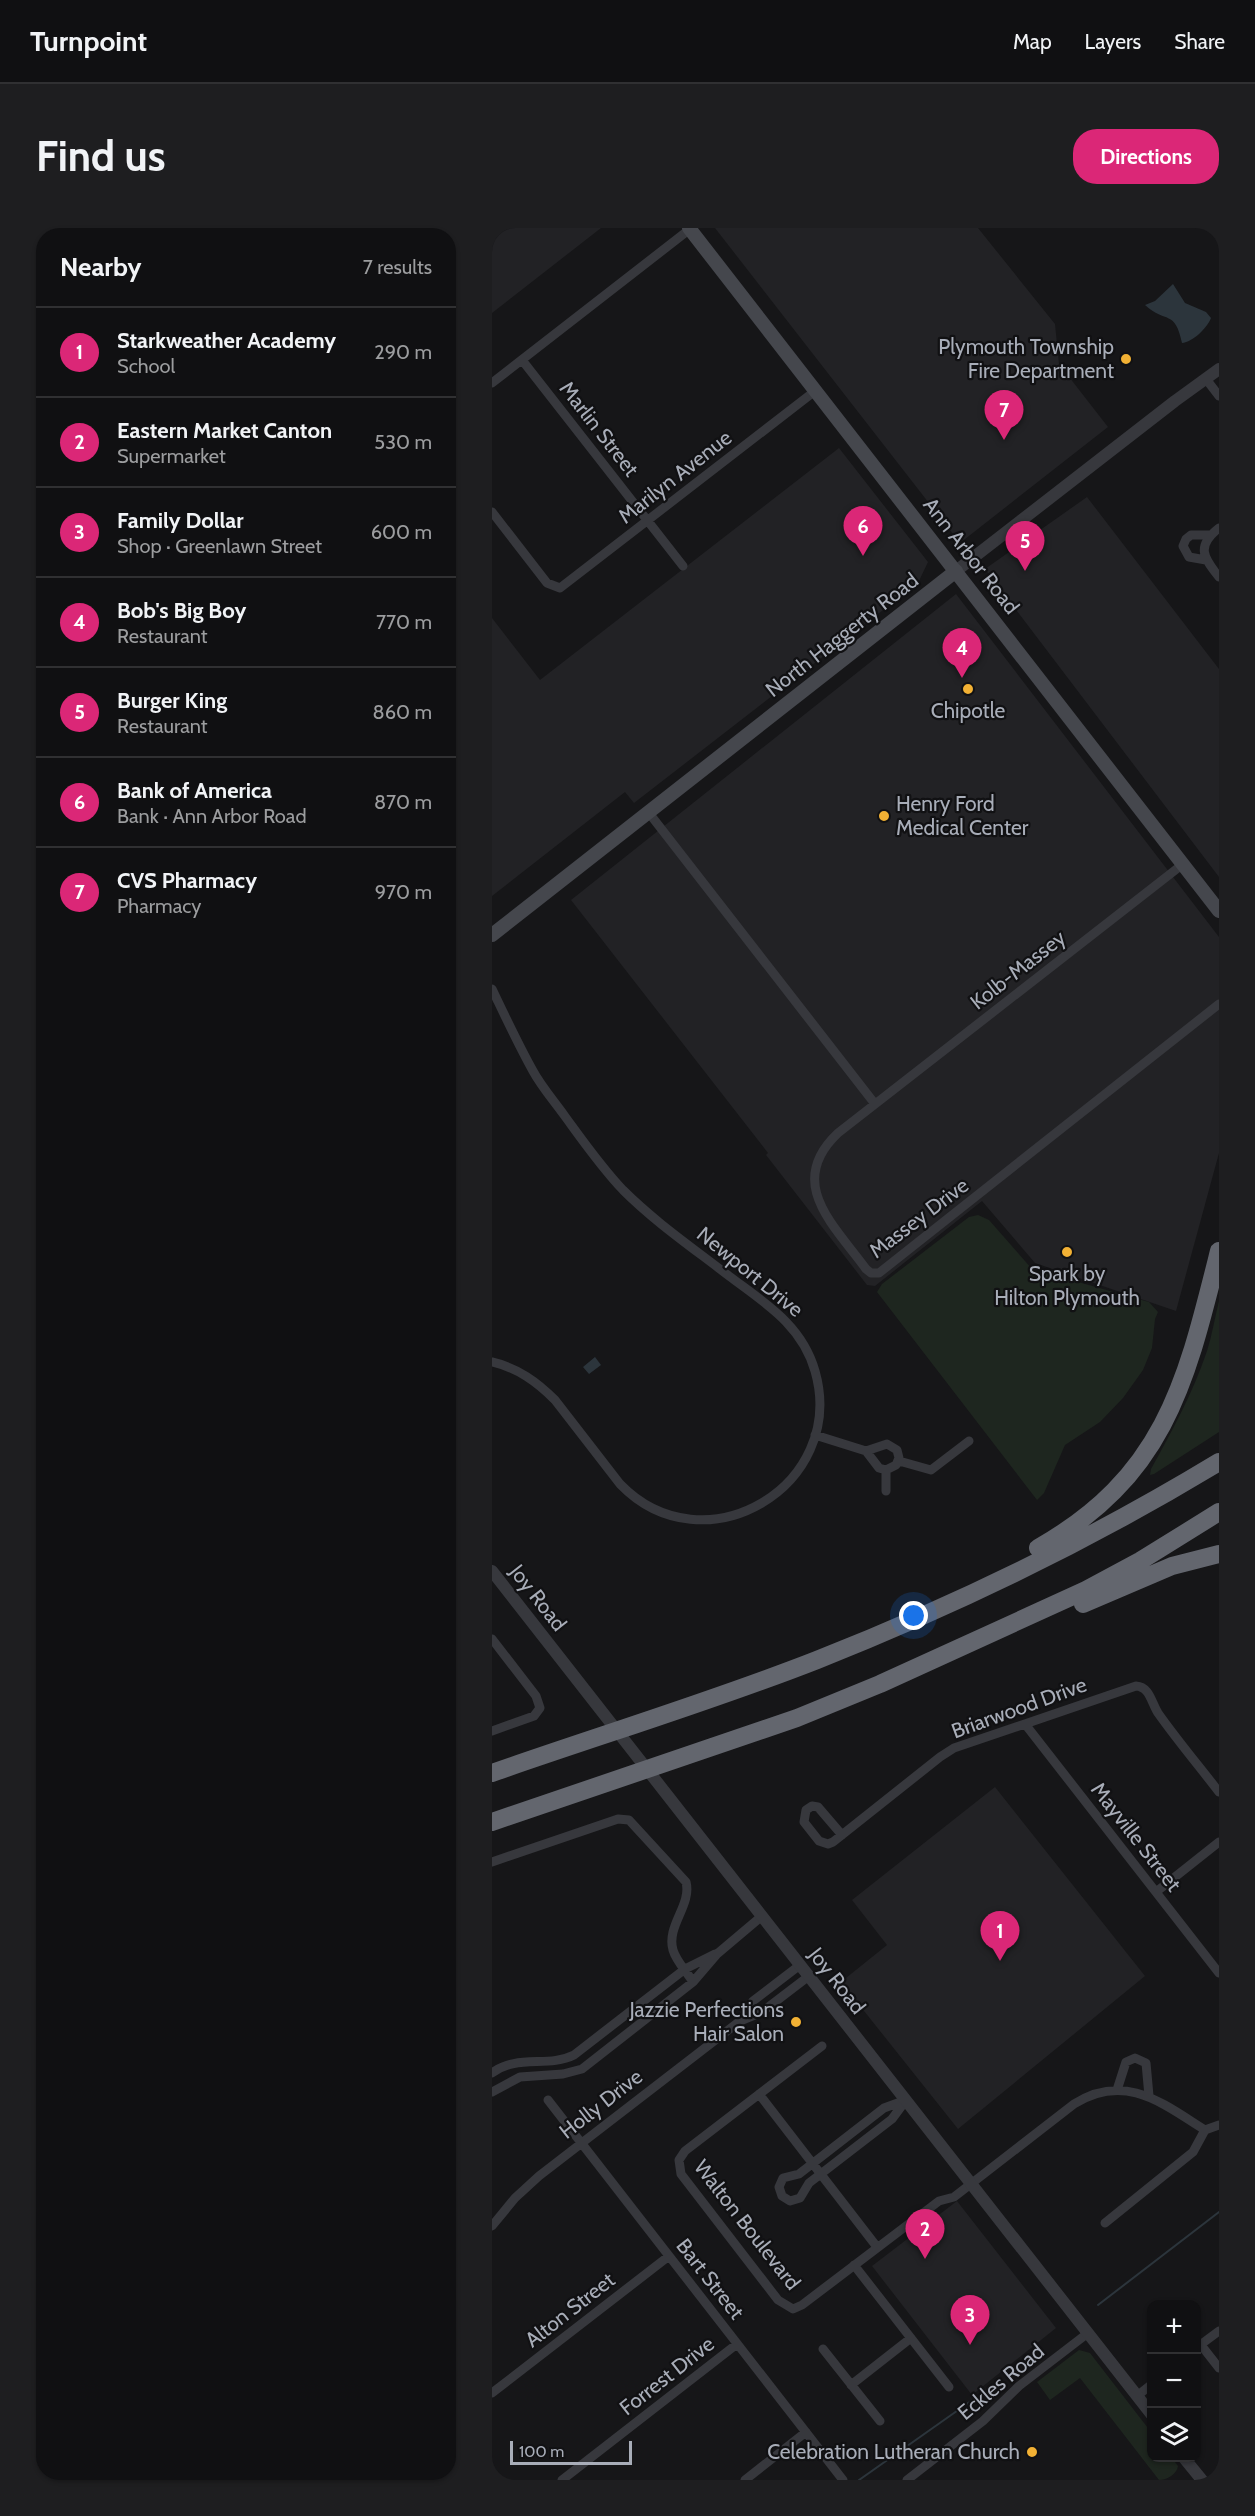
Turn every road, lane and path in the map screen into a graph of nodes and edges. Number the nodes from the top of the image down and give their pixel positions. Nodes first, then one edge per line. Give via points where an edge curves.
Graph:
1 (690, 229) edge
2 (522, 360) junction
3 (1219, 369) edge
4 (1206, 379) junction
5 (492, 383) edge
6 (815, 391) junction
7 (1219, 396) edge
8 (492, 512) edge
9 (647, 521) junction
10 (1219, 528) edge
11 (1210, 535) junction
12 (1206, 560) junction
13 (683, 566) dead end
14 (956, 572) junction
15 (1219, 577) edge
16 (649, 813) junction
17 (1183, 864) junction
18 (1219, 911) edge
19 (492, 935) edge
20 (492, 989) edge
21 (1219, 1004) edge
22 (875, 1104) junction
23 (1219, 1251) edge
24 (492, 1362) edge
25 (815, 1435) junction
26 (969, 1441) dead end
27 (866, 1451) junction
28 (899, 1461) junction
29 (1219, 1462) edge
30 (886, 1470) junction
31 (886, 1491) dead end
32 (1219, 1512) edge
33 (1219, 1554) edge
34 (492, 1571) edge
35 (492, 1639) edge
36 (969, 1644) junction
37 (818, 1659) junction
38 (1025, 1724) junction
39 (492, 1731) edge
40 (492, 1773) edge
41 (1219, 1792) edge
42 (492, 1822) edge
43 (842, 1835) junction
44 (1219, 1842) edge
45 (492, 1862) edge
46 (1156, 1892) junction
47 (762, 1916) junction
48 (717, 1954) junction
49 (800, 1965) junction
50 (685, 1969) junction
51 (1219, 1973) edge
52 (808, 1976) junction
53 (693, 1982) junction
54 (624, 2016) junction
55 (740, 2020) junction
56 (632, 2028) junction
57 (822, 2046) dead end
58 (569, 2057) junction
59 (493, 2073) edge
60 (574, 2073) junction
61 (502, 2084) junction
62 (1117, 2090) junction
63 (492, 2092) edge
64 (759, 2094) junction
65 (1149, 2097) junction
66 (548, 2100) dead end
67 (906, 2100) junction
68 (1219, 2125) edge
69 (1205, 2130) junction
70 (854, 2132) junction
71 (581, 2142) junction
72 (862, 2142) junction
73 (813, 2163) junction
74 (821, 2174) junction
75 (971, 2184) junction
76 (1106, 2223) dead end
77 (492, 2226) edge
78 (877, 2247) junction
79 (669, 2256) junction
80 (854, 2265) junction
81 (1219, 2331) edge
82 (1088, 2333) junction
83 (911, 2338) junction
84 (737, 2344) junction
85 (1201, 2345) edge
86 (824, 2349) dead end
87 (1201, 2349) edge
88 (1219, 2368) edge
89 (851, 2385) junction
90 (949, 2386) dead end
91 (1147, 2388) edge
92 (492, 2393) edge
93 (1137, 2396) junction
94 (1147, 2409) edge
95 (880, 2421) dead end
96 (806, 2432) junction
97 (1188, 2462) edge
98 (562, 2480) edge
99 (745, 2480) edge
100 (843, 2480) edge
101 (907, 2480) edge
102 (1202, 2480) edge

1 - 2 street
1 - 6 main road, Ann Arbor Road
2 - 5 street
2 - 9 street, Marlin Street
3 - 4 street, North Haggerty Road
4 - 7 street
4 - 14 street, North Haggerty Road
6 - 9 street, Marilyn Avenue
6 - 14 main road, Ann Arbor Road
8 - 9 street, Marilyn Avenue via 547,583 556,588 565,586
9 - 13 street, Marlin Street
10 - 11 street
11 - 12 street via 1204,547
11 - 12 street via 1191,535 1183,546 1189,557
12 - 15 street
14 - 16 main road, North Haggerty Road
14 - 17 main road, Ann Arbor Road
16 - 19 main road, North Haggerty Road
16 - 22 street
17 - 18 main road, Ann Arbor Road
17 - 22 street, Kolb-Massey
20 - 25 street, Newport Drive via 537,1077 607,1172 642,1208 779,1313 800,1337 818,1384
21 - 22 street, Massey Drive via 884,1271 875,1274 866,1269 821,1206 813,1178 828,1143
23 - 37 highway via 1199,1329 1165,1424 1143,1458 1099,1505 1038,1548 870,1628
24 - 25 street, Newport Drive via 517,1370 543,1388 626,1490 654,1510 675,1517 728,1518 763,1503 797,1472
25 - 27 street
26 - 28 street via 931,1470
27 - 28 street via 891,1444
27 - 30 street via 879,1468
28 - 30 street
29 - 37 highway via 1125,1517 964,1597
30 - 31 street
32 - 36 highway via 1140,1562
33 - 36 highway via 1172,1566 1001,1638
34 - 47 street, Joy Road
35 - 39 street via 536,1696 540,1708 528,1719
36 - 42 highway via 797,1718
37 - 40 highway
38 - 41 street, Briarwood Drive via 1116,1692 1142,1687
38 - 43 street, Briarwood Drive via 947,1752
38 - 46 street, Mayville Street
43 - 43 street via 831,1843 822,1843 804,1822 807,1809 818,1807
44 - 46 street
45 - 50 street via 618,1819 629,1820 686,1882 687,1892 671,1941 674,1954
46 - 51 street, Mayville Street
47 - 48 street
47 - 49 street, Joy Road
48 - 50 street
48 - 53 street
49 - 52 street, Joy Road
49 - 55 street, Holly Drive via 753,2001
50 - 53 street
50 - 54 street
52 - 55 street, Holly Drive via 762,2012
52 - 67 street, Joy Road
53 - 56 street
54 - 56 street
54 - 58 street
55 - 71 street, Holly Drive
56 - 60 street
57 - 64 street, Walton Boulevard
58 - 59 street via 511,2062
58 - 60 street
59 - 61 street
60 - 61 street via 520,2077
61 - 63 street
62 - 65 street
62 - 65 street via 1126,2062 1136,2058 1146,2063
62 - 75 street, Walton Boulevard via 1081,2100
64 - 73 street
64 - 80 street, Walton Boulevard via 685,2151 679,2160 681,2174 778,2300 788,2307 802,2305
65 - 69 street
66 - 71 street, Bart Street
67 - 70 street via 884,2108
67 - 72 street via 892,2119
67 - 75 street, Joy Road
68 - 69 street
69 - 76 street via 1193,2152
70 - 72 street
70 - 73 street
71 - 77 street, Holly Drive via 515,2198
71 - 79 street, Bart Street
72 - 74 street
73 - 74 street
73 - 74 street via 799,2174 783,2178 779,2187 782,2196 790,2201 800,2199 809,2183
74 - 78 street
75 - 78 street, Walton Boulevard via 954,2197 939,2201
75 - 82 street, Joy Road
78 - 80 street, Walton Boulevard
79 - 84 street, Bart Street
79 - 92 street, Alton Street
80 - 83 street
81 - 85 street
82 - 93 street, Joy Road
82 - 101 street, Eckles Road
83 - 89 street
83 - 90 street
84 - 96 street, Bart Street
84 - 98 street, Forrest Drive
86 - 89 street
87 - 88 street
89 - 95 street
91 - 93 street
93 - 94 street, Joy Road
96 - 99 street
96 - 100 street, Bart Street
97 - 102 street

